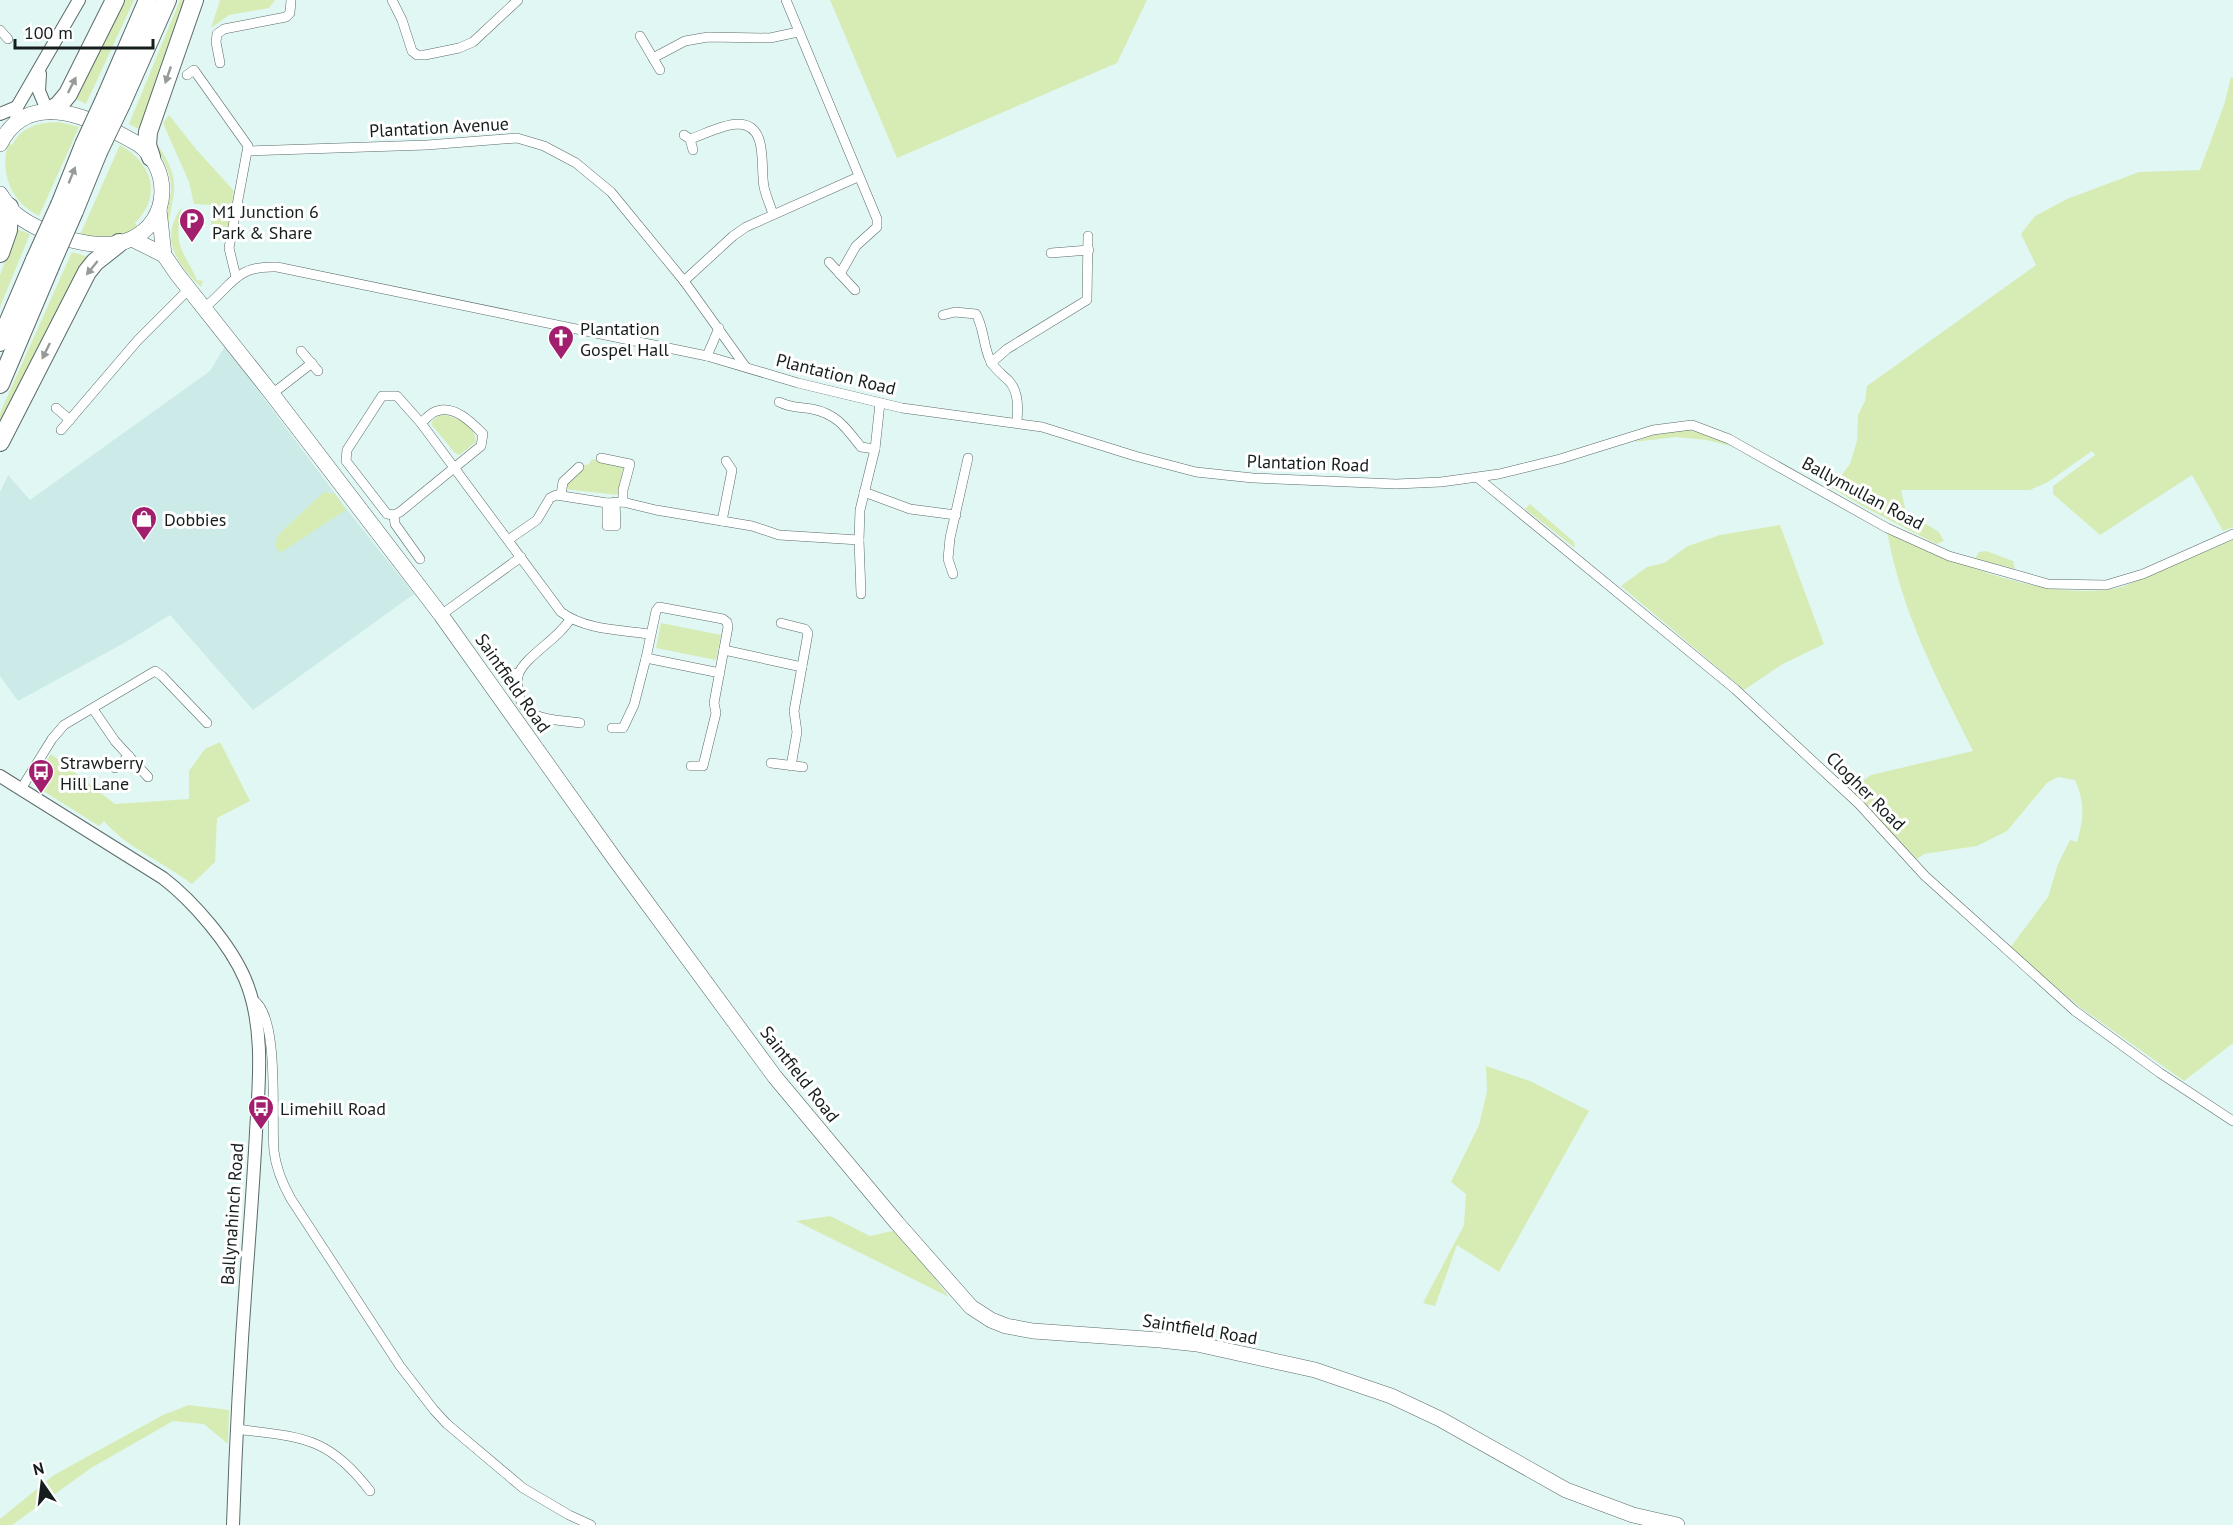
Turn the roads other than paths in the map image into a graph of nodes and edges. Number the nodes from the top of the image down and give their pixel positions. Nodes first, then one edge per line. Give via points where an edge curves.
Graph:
1 (79, 0) edge
2 (115, 0) edge
3 (148, 0) edge
4 (167, 0) edge
5 (194, 0) edge
6 (291, 0) edge
7 (392, 0) edge
8 (518, 0) edge
9 (786, 0) edge
10 (0, 30) edge
11 (798, 32) junction
12 (640, 36) dead end
13 (8, 39) dead end
14 (215, 58) dead end
15 (653, 58) junction
16 (41, 67) junction
17 (660, 70) dead end
18 (187, 75) dead end
19 (113, 100) junction
20 (49, 110) junction
21 (0, 114) edge
22 (12, 119) edge
23 (0, 144) edge
24 (693, 150) dead end
25 (248, 151) junction
26 (152, 157) junction
27 (858, 177) junction
28 (5, 200) edge
29 (159, 210) junction
30 (773, 214) junction
31 (1088, 236) dead end
32 (125, 241) junction
33 (1089, 250) junction
34 (0, 253) edge
35 (1051, 253) dead end
36 (164, 255) junction
37 (829, 262) dead end
38 (43, 263) junction
39 (840, 274) junction
40 (236, 277) junction
41 (684, 281) junction
42 (189, 290) junction
43 (855, 290) dead end
44 (204, 308) junction
45 (943, 315) dead end
46 (719, 328) junction
47 (0, 342) edge
48 (301, 351) dead end
49 (706, 356) junction
50 (312, 363) junction
51 (991, 363) junction
52 (745, 366) junction
53 (318, 371) dead end
54 (0, 384) edge
55 (272, 394) junction
56 (779, 402) dead end
57 (880, 404) junction
58 (56, 408) dead end
59 (70, 420) junction
60 (1017, 422) junction
61 (421, 423) junction
62 (61, 430) dead end
63 (0, 442) edge
64 (876, 449) junction
65 (601, 458) dead end
66 (968, 458) dead end
67 (726, 461) dead end
68 (456, 466) junction
69 (579, 467) dead end
70 (1478, 478) junction
71 (864, 492) junction
72 (561, 495) junction
73 (615, 503) junction
74 (394, 515) junction
75 (956, 515) junction
76 (722, 521) junction
77 (2233, 534) edge
78 (508, 540) junction
79 (859, 540) junction
80 (520, 557) junction
81 (420, 559) dead end
82 (953, 574) dead end
83 (861, 594) dead end
84 (441, 615) junction
85 (570, 619) junction
86 (781, 623) dead end
87 (650, 634) junction
88 (724, 650) junction
89 (646, 658) junction
90 (802, 667) junction
91 (506, 670) dead end
92 (720, 673) junction
93 (518, 675) junction
94 (93, 709) junction
95 (207, 723) dead end
96 (580, 723) dead end
97 (612, 728) dead end
98 (129, 756) junction
99 (771, 763) dead end
100 (791, 765) junction
101 (691, 766) dead end
102 (803, 767) dead end
103 (115, 768) dead end
104 (0, 776) edge
105 (148, 777) dead end
106 (21, 789) junction
107 (251, 999) junction
108 (2233, 1121) edge
109 (237, 1429) junction
110 (370, 1491) dead end
111 (233, 1525) edge
112 (591, 1525) edge
113 (1677, 1525) edge

1 - 16 street
20 -> 2 highway via 68,94
3 - 19 highway
4 - 19 highway
5 -> 26 highway via 148,132 147,145
6 - 14 street via 286,17 224,28 217,34
7 - 8 street via 412,51 425,55 473,42
9 - 11 street
10 - 13 street
11 - 15 street via 770,38 708,37 685,41
11 - 27 street
12 - 15 street
15 - 17 street
16 - 20 street via 39,91
16 - 22 street
18 - 25 street via 194,70 247,142
19 - 38 highway, bridge
20 - 22 main road
20 - 26 main road via 77,116 127,138
21 - 22 street
22 - 23 main road
24 - 30 street via 687,137 733,124 750,127 763,152 764,187
25 - 40 street via 229,248
25 - 41 street, Plantation Avenue via 526,139 576,163 603,183
26 - 29 main road, Saintfield Road via 162,182
27 - 30 street
27 - 39 street via 877,227 856,246
28 - 32 main road via 16,214 36,227 78,242 105,245
28 - 34 highway via 8,230
29 - 32 main road via 148,227
29 - 36 main road, Saintfield Road
30 - 41 street via 733,236
31 - 33 street
32 - 36 main road, Saintfield Road
32 -> 63 highway via 87,272
33 - 35 street
33 - 51 street via 1087,300
36 - 42 main road, Saintfield Road
37 - 39 street
38 - 47 highway
38 - 54 highway
39 - 43 street
40 - 44 street, Plantation Road
40 - 49 street, Plantation Road via 253,269 277,267
41 - 46 street, Plantation Avenue
42 - 44 main road, Saintfield Road
42 - 59 street via 152,325
44 - 55 main road, Saintfield Road
45 - 51 street via 976,314
46 - 49 street
46 - 52 street, Plantation Avenue
48 - 50 street
49 - 52 street, Plantation Road
50 - 53 street
50 - 55 street
51 - 60 street via 1015,392
52 - 57 street, Plantation Road
55 - 84 main road, Saintfield Road
56 - 64 street via 840,420 861,447
57 - 60 street, Plantation Road
57 - 64 street
58 - 59 street
59 - 62 street
60 - 70 street, Plantation Road via 1206,474 1396,484
61 - 68 street
61 - 68 street via 436,411 446,410 465,416 483,435 481,446
61 - 74 street via 397,396 382,396 347,450 346,461 387,514
64 - 71 street
65 - 73 street via 630,464
66 - 75 street
67 - 76 street via 736,470
68 - 74 street
68 - 78 street
69 - 72 street via 563,482
70 - 77 street, Ballymullan Road via 1560,459 1653,430 1692,425 1729,439 1887,528 1949,556 2048,584 2106,585 2143,574
70 - 108 street, Clogher Road via 1736,689 1859,804 1924,876 2075,1011
71 - 75 street via 910,508
71 - 79 street
72 - 73 street
72 - 78 street via 550,498 537,520
73 - 76 street
74 - 81 street via 395,524
75 - 82 street via 948,559
76 - 79 street via 779,535
78 - 80 street
79 - 83 street via 856,579
80 - 84 street
80 - 85 street
84 - 113 main road, Saintfield Road via 775,1077 971,1307 1006,1326 1033,1331 1197,1344 1315,1370 1391,1396 1440,1419 1576,1494 1633,1515
85 - 87 street
85 - 93 street
86 - 90 street via 808,633
87 - 88 street via 659,607 713,617 727,622
87 - 89 street
88 - 90 street
88 - 92 street
89 - 92 street
89 - 97 street via 626,732
90 - 100 street via 794,711 797,732
91 - 93 street
92 - 101 street via 706,769
93 - 96 street via 519,694 524,708 532,715
94 - 95 street via 155,671
94 - 98 street
94 - 106 street via 64,725
98 - 103 street
98 - 105 street
99 - 100 street
100 - 102 street
104 - 106 street, Ballynahinch Road
106 - 107 street, Ballynahinch Road via 176,887 233,957
107 - 109 street, Ballynahinch Road via 258,1042 258,1105
107 - 112 street via 260,1005 269,1035 274,1152 291,1199 400,1366 434,1410 523,1488
109 - 110 street via 319,1446 361,1479
109 - 111 street, Ballynahinch Road

